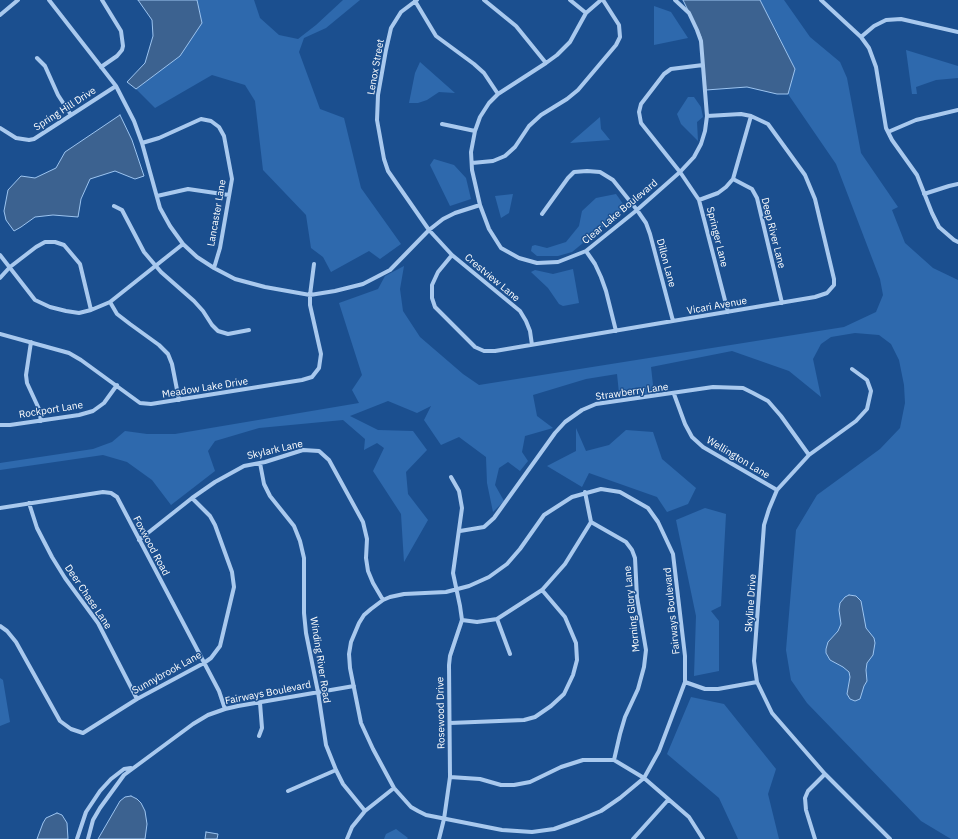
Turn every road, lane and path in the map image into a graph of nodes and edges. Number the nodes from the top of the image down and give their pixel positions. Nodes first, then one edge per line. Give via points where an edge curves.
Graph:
1 (18, 0) edge
2 (49, 0) edge
3 (102, 0) edge
4 (484, 0) edge
5 (570, 0) edge
6 (602, 0) edge
7 (675, 0) edge
8 (821, 0) edge
9 (416, 1) edge
10 (586, 13) junction
11 (0, 15) edge
12 (958, 32) edge
13 (862, 37) junction
14 (38, 58) dead end
15 (546, 63) junction
16 (703, 65) junction
17 (101, 67) junction
18 (116, 86) junction
19 (498, 94) junction
20 (958, 110) edge
21 (72, 114) junction
22 (707, 116) junction
23 (751, 116) junction
24 (442, 124) dead end
25 (0, 128) edge
26 (475, 130) junction
27 (888, 132) junction
28 (142, 143) junction
29 (472, 163) junction
30 (680, 172) junction
31 (733, 179) junction
32 (958, 184) edge
33 (924, 194) junction
34 (229, 195) junction
35 (157, 196) junction
36 (699, 200) junction
37 (480, 205) junction
38 (114, 206) dead end
39 (638, 210) junction
40 (542, 214) dead end
41 (429, 230) junction
42 (958, 242) edge
43 (183, 244) junction
44 (586, 251) junction
45 (0, 255) edge
46 (452, 255) junction
47 (314, 264) dead end
48 (155, 266) junction
49 (10, 267) junction
50 (214, 268) junction
51 (0, 278) edge
52 (310, 295) junction
53 (110, 302) junction
54 (782, 303) junction
55 (91, 310) junction
56 (728, 312) junction
57 (673, 321) junction
58 (249, 330) dead end
59 (616, 331) junction
60 (0, 334) edge
61 (30, 342) junction
62 (532, 345) junction
63 (852, 369) dead end
64 (117, 385) junction
65 (674, 394) junction
66 (179, 400) junction
67 (41, 421) junction
68 (0, 425) edge
69 (809, 455) junction
70 (260, 463) junction
71 (451, 478) dead end
72 (777, 490) junction
73 (585, 492) junction
74 (192, 498) junction
75 (29, 503) junction
76 (0, 508) edge
77 (590, 522) junction
78 (460, 531) junction
79 (139, 540) junction
80 (456, 589) junction
81 (542, 590) junction
82 (383, 600) junction
83 (496, 619) junction
84 (462, 620) junction
85 (0, 626) edge
86 (510, 654) dead end
87 (204, 663) junction
88 (685, 682) junction
89 (757, 682) junction
90 (354, 686) junction
91 (318, 692) junction
92 (137, 699) junction
93 (260, 703) junction
94 (225, 709) junction
95 (450, 723) junction
96 (259, 736) dead end
97 (614, 760) junction
98 (131, 768) junction
99 (336, 770) junction
100 (825, 774) junction
101 (450, 777) junction
102 (644, 778) junction
103 (394, 788) junction
104 (288, 791) dead end
105 (668, 800) junction
106 (365, 811) junction
107 (444, 819) junction
108 (77, 839) edge
109 (88, 839) edge
110 (347, 839) edge
111 (439, 839) edge
112 (633, 839) edge
113 (703, 839) edge
114 (815, 839) edge
115 (890, 839) edge

1 - 11 street
2 - 17 street
3 - 17 street via 121,31 123,46 117,56
4 - 15 street via 516,26
5 - 10 street
6 - 10 street, Clear Lake Boulevard
6 - 29 street via 619,25 620,37 616,45 578,90 529,126 505,156 493,161
7 - 16 street, Clear Lake Boulevard via 689,13 697,30 701,41
8 - 13 street
9 - 19 street via 436,36 474,64
9 - 41 street, Lenox Street via 401,12 391,28 378,94 378,120 388,171
10 - 15 street, Clear Lake Boulevard via 570,42
12 - 13 street via 901,19 886,20 874,26
13 - 27 street via 876,67
14 - 21 street via 45,66 58,95
15 - 19 street, Clear Lake Boulevard
16 - 22 street, Clear Lake Boulevard
16 - 30 street, Springer Lane via 672,69 664,74 641,104 639,112 641,123
17 - 18 street
18 - 21 street, Spring Hill Drive
18 - 28 street
19 - 26 street, Clear Lake Boulevard via 480,117
20 - 27 street via 916,120
21 - 25 street, Spring Hill Drive via 29,140 16,138
22 - 23 street, Vicari Avenue
22 - 30 street, Clear Lake Boulevard via 701,144 694,157
23 - 31 street
23 - 54 street, Vicari Avenue via 768,124 805,176 815,200 834,278 834,285 828,293
24 - 26 street
26 - 29 street, Clear Lake Boulevard
27 - 33 street via 917,175
28 - 34 street, Lancaster Lane via 201,119 211,121 224,136 232,179
28 - 35 street
29 - 37 street, Clear Lake Boulevard
30 - 36 street, Springer Lane
30 - 39 street, Clear Lake Boulevard
31 - 36 street via 718,193
31 - 54 street, Deep River Lane via 752,189 757,198
32 - 33 street
33 - 42 street via 939,227
34 - 35 street via 188,189
34 - 50 street, Lancaster Lane
35 - 43 street via 160,208
36 - 56 street, Springer Lane
37 - 41 street via 442,219
37 - 44 street, Clear Lake Boulevard via 489,229 502,248 519,258 537,263 558,262
38 - 48 street via 122,210 144,252
39 - 40 street, Dillon Lane via 613,180 600,172 587,171 574,172
39 - 44 street, Clear Lake Boulevard
39 - 57 street, Dillon Lane via 650,234
41 - 46 street, Crestview Lane
41 - 52 street via 390,270 363,284
43 - 48 street
43 - 50 street
44 - 59 street via 601,277
45 - 49 street
46 - 62 street, Crestview Lane via 520,311 530,331
46 - 62 street, Vicari Avenue via 438,272 432,285 435,307 475,347 484,351
47 - 52 street, Meadow Lake Drive
48 - 53 street
48 - 58 street via 194,301 218,331 228,334
49 - 51 street
49 - 55 street via 35,300 66,311 79,313
49 - 55 street via 45,242 55,242 64,246 80,264
50 - 52 street via 253,284
52 - 66 street, Meadow Lake Drive via 321,354 319,368 312,377
53 - 55 street
53 - 66 street via 117,314 168,354
54 - 56 street, Vicari Avenue
56 - 57 street, Vicari Avenue
57 - 59 street, Vicari Avenue
59 - 62 street, Vicari Avenue
60 - 61 street, Meadow Lake Drive
61 - 64 street, Meadow Lake Drive via 69,353
61 - 67 street via 27,383 39,409
63 - 69 street, Skyline Drive via 867,380 871,391 867,409 856,421
64 - 66 street, Meadow Lake Drive via 140,402 151,404
64 - 67 street, Rockport Lane via 104,403 93,412
65 - 69 street, Strawberry Lane via 713,388 743,388 768,401
65 - 72 street, Wellington Lane via 692,437 703,447
65 - 78 street, Strawberry Lane via 596,404 582,410 555,433 494,518 484,526
67 - 68 street, Rockport Lane
69 - 72 street, Skyline Drive
70 - 74 street, Skylark Lane via 244,466
70 - 82 street, Skylark Lane via 303,450 319,451 329,460 363,522 367,539 368,571
70 - 91 street, Winding River Road via 264,484 270,496 294,526 300,541 304,558 306,633
71 - 78 street, Rosewood Drive via 459,491 462,508
72 - 89 street, Skyline Drive via 764,525 754,661
73 - 77 street
73 - 80 street, Fairways Boulevard via 544,515 507,564 489,577
73 - 88 street, Fairways Boulevard via 601,489 620,492 639,502 648,508 664,534 673,554 685,656
74 - 79 street, Skylark Lane
74 - 87 street, Sunnybrook Lane via 210,516 215,525 232,572 234,587 220,646
75 - 76 street, Foxwood Road
75 - 79 street, Foxwood Road via 111,492 117,497
75 - 92 street, Deer Chase Lane via 37,528 52,557 98,623
77 - 81 street via 565,564
77 - 97 street, Morning Glory Lane via 626,542 632,550 646,650 638,689 625,717
78 - 80 street, Rosewood Drive via 453,574
79 - 87 street, Foxwood Road
80 - 82 street, Fairways Boulevard via 434,594 404,594
80 - 84 street, Rosewood Drive
81 - 83 street
81 - 95 street via 565,617 576,643 577,660 564,694 535,717 524,720
82 - 90 street, Fairways Boulevard via 364,615 354,632 349,654
83 - 84 street via 477,622
83 - 86 street
84 - 95 street, Rosewood Drive via 450,656
85 - 92 street, Sunnybrook Lane via 16,642 60,721 71,729 83,733
87 - 92 street, Sunnybrook Lane
87 - 94 street, Foxwood Road
88 - 89 street via 704,689
88 - 102 street, Fairways Boulevard via 659,751
89 - 100 street, Skyline Drive via 772,713
90 - 91 street, Fairways Boulevard
90 - 103 street, Fairways Boulevard via 361,724
91 - 93 street, Fairways Boulevard
91 - 99 street, Winding River Road via 326,745
93 - 94 street, Fairways Boulevard
93 - 96 street via 262,728
94 - 98 street, Fairways Boulevard via 193,724
95 - 101 street, Rosewood Drive
97 - 101 street via 583,760 530,782 514,785
97 - 102 street
98 - 108 street, Fairways Boulevard via 124,769 100,790 86,812
98 - 109 street, Fairways Boulevard via 100,808 93,820
99 - 104 street
99 - 106 street, Winding River Road via 349,793
100 - 114 street via 808,791 805,798
100 - 115 street, Skyline Drive
101 - 107 street, Rosewood Drive
102 - 105 street
102 - 107 street, Fairways Boulevard via 601,811 554,829 532,832 502,830
103 - 106 street
103 - 107 street, Fairways Boulevard via 418,812
105 - 112 street
105 - 113 street via 689,817
106 - 110 street via 352,827
107 - 111 street, Rosewood Drive

